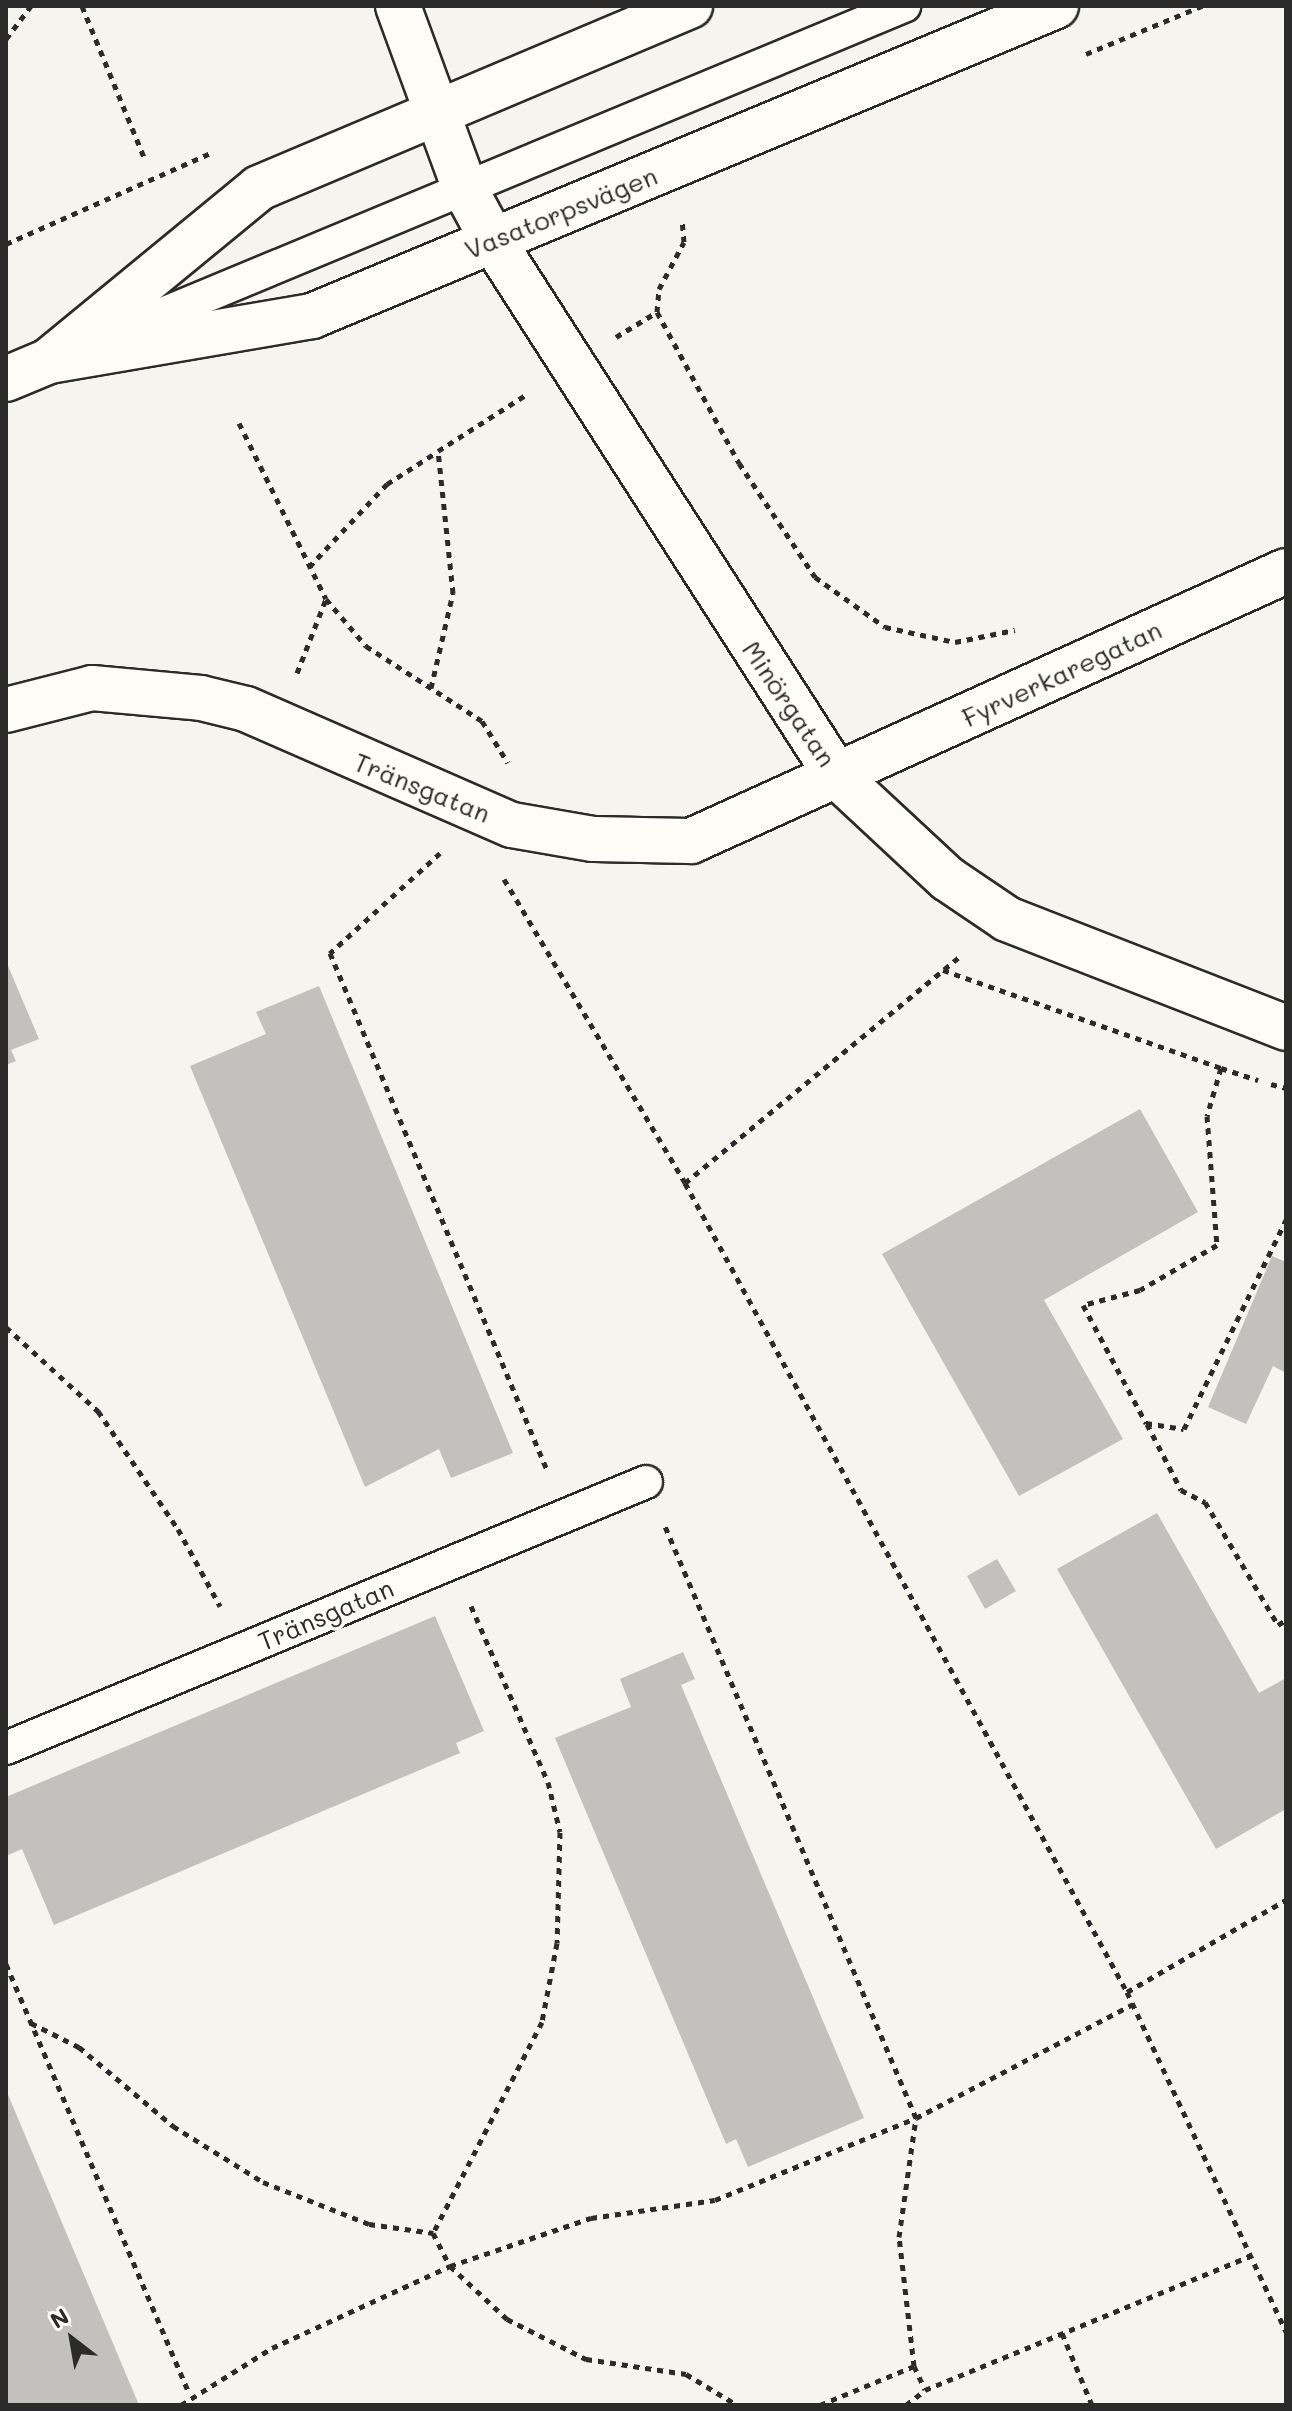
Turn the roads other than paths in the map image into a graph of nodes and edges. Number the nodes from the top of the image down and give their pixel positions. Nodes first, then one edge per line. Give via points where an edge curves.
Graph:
1 (398, 6) edge
2 (690, 6) edge
3 (904, 6) edge
4 (1056, 6) edge
5 (440, 108) junction
6 (465, 189) junction
7 (493, 241) junction
8 (49, 361) junction
9 (6, 379) edge
10 (1286, 571) edge
11 (6, 710) edge
12 (837, 776) junction
13 (1286, 1028) edge
14 (646, 1482) road end
15 (6, 1748) edge

1 - 5 street, Minörgatan
2 - 5 street, Vasatorpsvägen
3 - 6 lane
4 - 7 street, Vasatorpsvägen
5 - 6 street, Minörgatan
5 - 8 street, Vasatorpsvägen via 259,188
6 - 7 street, Minörgatan
6 - 8 lane
7 - 8 street, Vasatorpsvägen via 312,316
7 - 12 street, Minörgatan
8 - 9 street, Vasatorpsvägen
10 - 12 street, Fyrverkaregatan
11 - 12 street, Tränsgatan via 92,688 201,698 246,709 377,772 512,825 593,839 691,841
12 - 13 street, Minörgatan via 948,879 1007,919
14 - 15 lane, Tränsgatan

